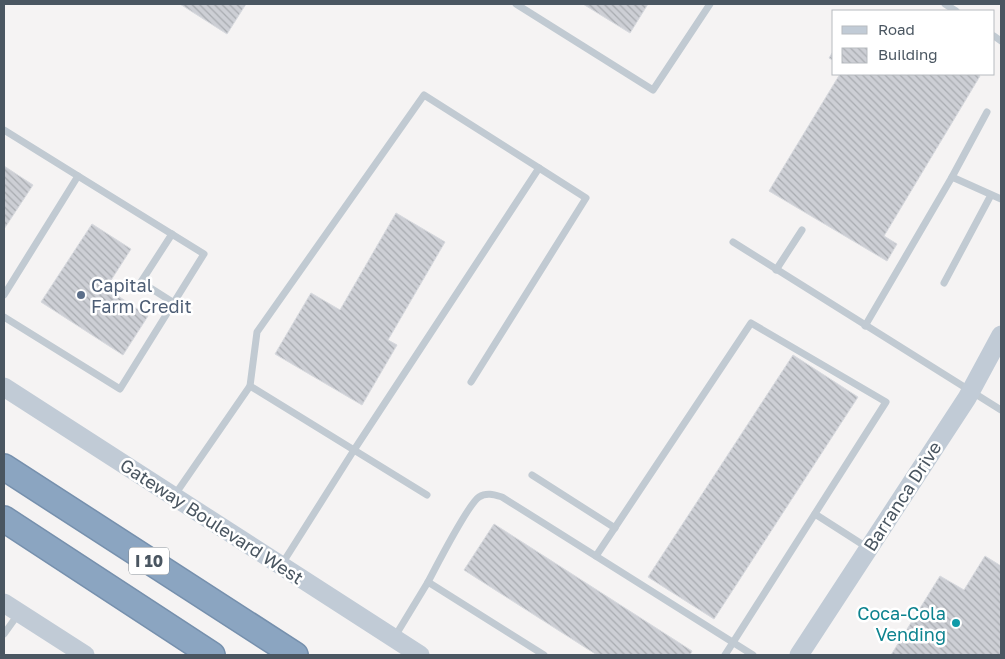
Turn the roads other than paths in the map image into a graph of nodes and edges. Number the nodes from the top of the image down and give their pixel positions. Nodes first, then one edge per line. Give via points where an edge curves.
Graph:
1 (516, 4) edge
2 (710, 4) edge
3 (987, 112) dead end
4 (4, 130) edge
5 (539, 168) junction
6 (78, 176) junction
7 (952, 177) junction
8 (991, 194) junction
9 (1001, 199) edge
10 (802, 230) dead end
11 (172, 234) junction
12 (733, 242) dead end
13 (776, 270) junction
14 (944, 283) dead end
15 (4, 296) edge
16 (174, 302) junction
17 (4, 317) edge
18 (865, 326) junction
19 (1001, 335) edge
20 (471, 382) dead end
21 (4, 386) edge
22 (250, 386) junction
23 (971, 391) junction
24 (1001, 410) edge
25 (354, 450) junction
26 (4, 467) edge
27 (532, 475) dead end
28 (427, 495) dead end
29 (174, 496) junction
30 (815, 514) junction
31 (4, 520) edge
32 (615, 528) junction
33 (868, 548) junction
34 (596, 556) junction
35 (281, 565) junction
36 (428, 582) junction
37 (11, 608) edge
38 (4, 634) edge
39 (394, 638) junction
40 (733, 643) junction
41 (85, 655) edge
42 (212, 655) edge
43 (295, 655) edge
44 (420, 655) edge
45 (544, 655) edge
46 (725, 655) edge
47 (753, 655) edge
48 (799, 655) edge

1 - 2 lane via 653,90
3 - 7 lane
4 - 6 lane
5 - 20 lane via 586,198
5 - 22 lane via 424,95 257,332
5 - 25 lane
6 - 11 lane
6 - 15 lane
7 - 8 lane
7 - 18 lane
8 - 9 lane
8 - 14 lane
10 - 13 lane
11 - 16 lane via 204,254
11 - 16 lane via 141,282
12 - 13 lane
13 - 18 lane
16 - 17 lane via 120,389
18 - 23 lane
19 - 23 main road, Barranca Drive
21 - 29 main road, Gateway Boulevard West
22 - 25 lane
22 - 29 lane
23 - 24 lane
23 - 33 main road, Barranca Drive
25 - 28 lane
25 - 35 lane
26 - 43 highway, I 10
27 - 32 lane
29 - 35 main road, Gateway Boulevard West
30 - 32 lane via 886,402 751,323
30 - 33 lane
30 - 40 lane
31 - 42 highway, I 10
32 - 34 lane
33 - 48 main road, Barranca Drive
34 - 36 lane via 502,497 491,494 479,497 470,508
34 - 40 lane
35 - 39 main road, Gateway Boulevard West
36 - 39 lane
36 - 45 lane
37 - 38 lane
37 - 41 main road
39 - 44 main road, Gateway Boulevard West
40 - 46 lane
40 - 47 lane

